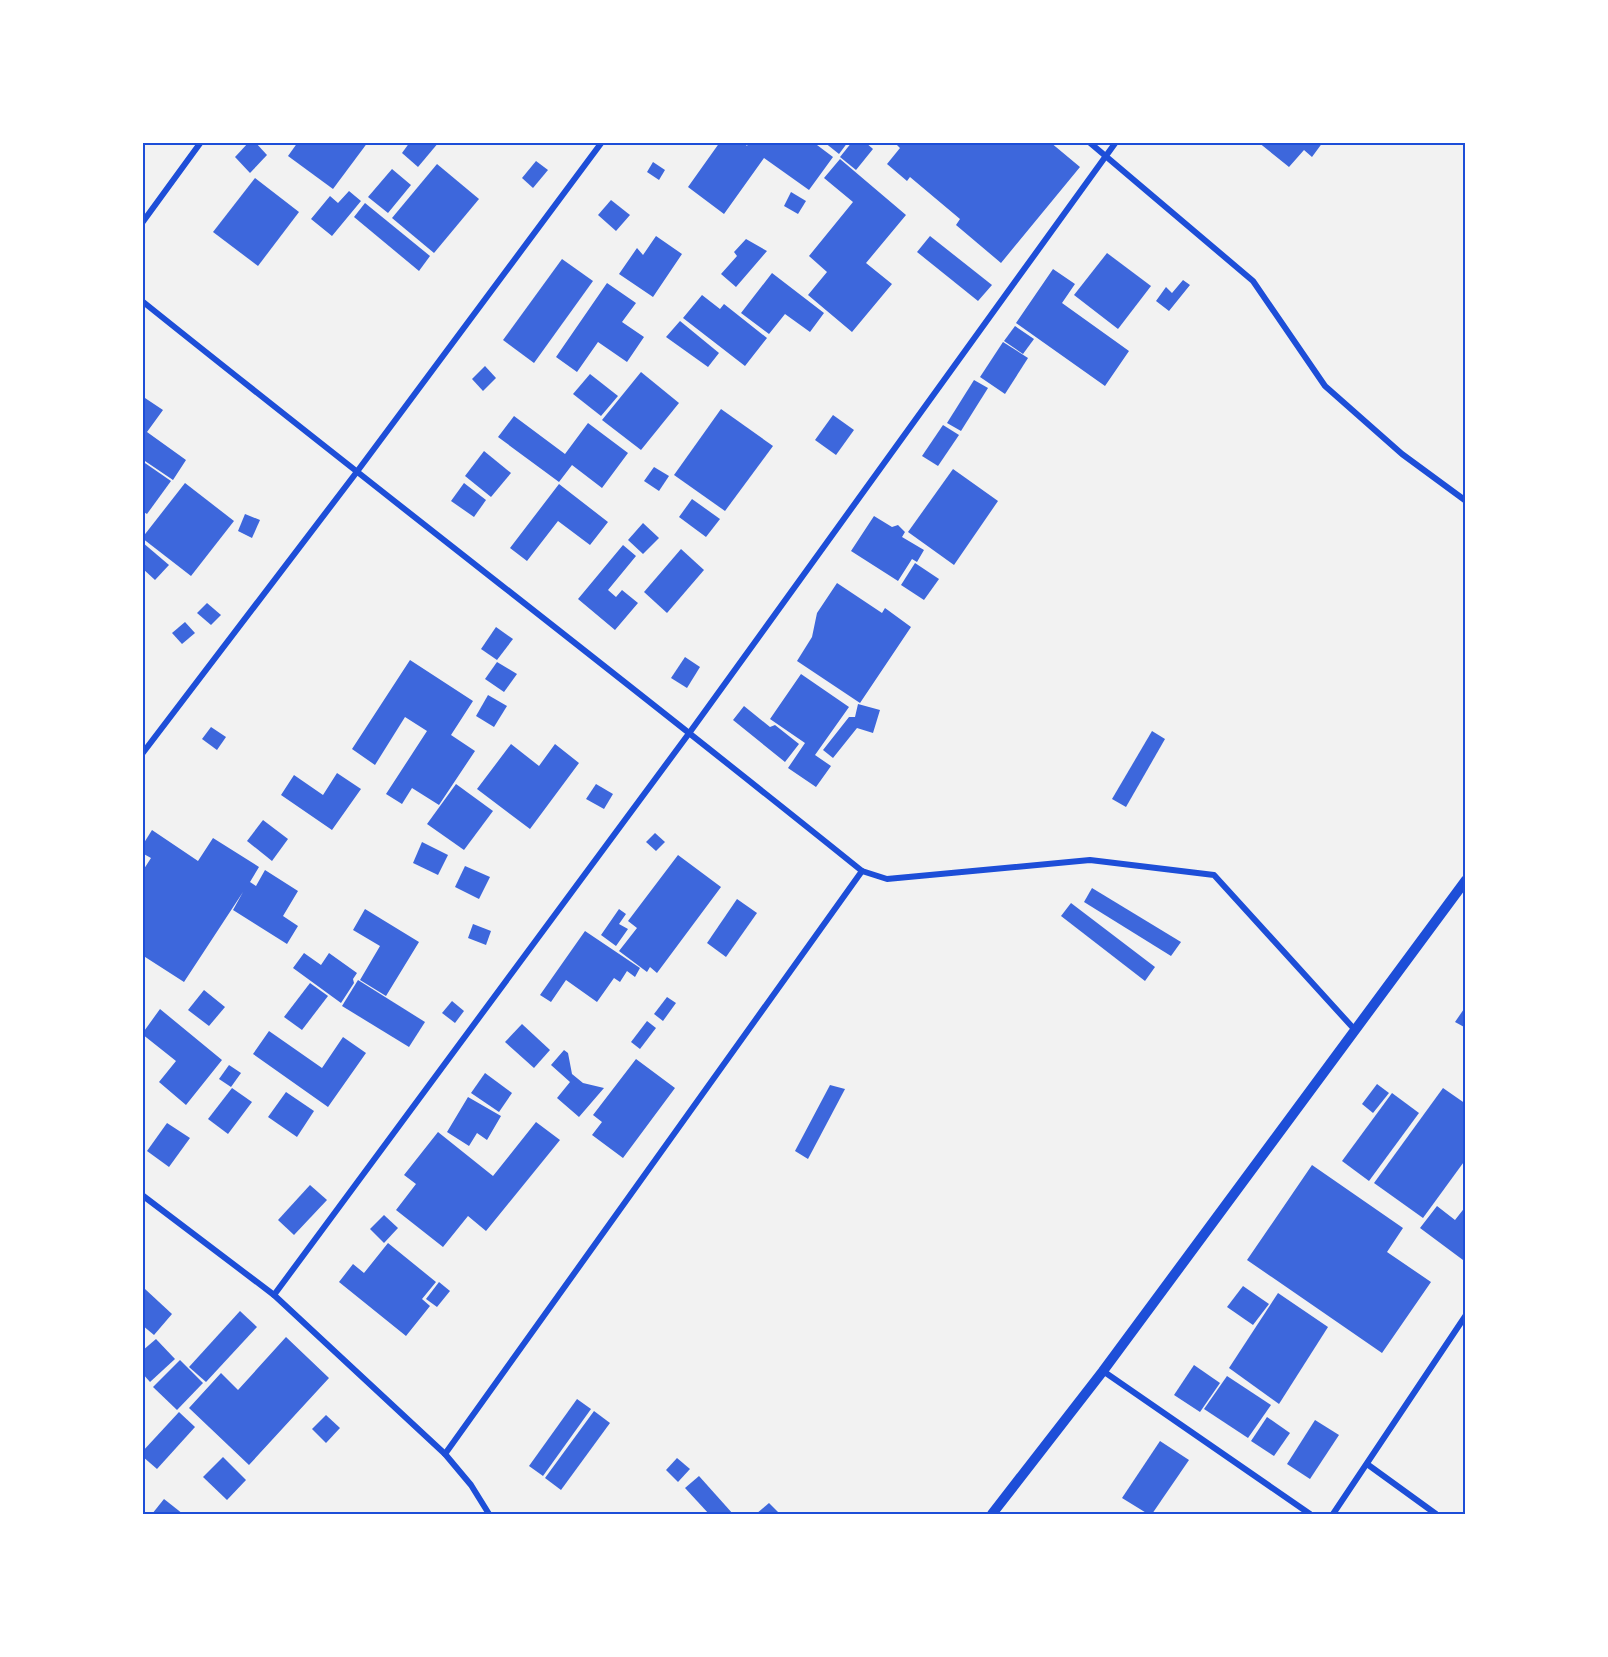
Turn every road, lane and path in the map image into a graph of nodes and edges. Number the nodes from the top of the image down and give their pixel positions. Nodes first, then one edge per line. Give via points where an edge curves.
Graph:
1 (201, 142) edge
2 (602, 142) edge
3 (1089, 142) edge
4 (1116, 142) edge
5 (1107, 157) junction
6 (142, 223) edge
7 (142, 302) edge
8 (356, 473) junction
9 (1466, 501) edge
10 (690, 732) junction
11 (142, 754) edge
12 (862, 871) junction
13 (1466, 880) edge
14 (1355, 1030) junction
15 (142, 1195) edge
16 (274, 1294) junction
17 (1466, 1315) edge
18 (1103, 1371) junction
19 (445, 1454) junction
20 (1367, 1464) junction
21 (489, 1515) edge
22 (992, 1515) edge
23 (1310, 1515) edge
24 (1333, 1515) edge
25 (1436, 1515) edge

1 - 6 street
2 - 8 street
3 - 5 street
4 - 5 street
5 - 9 street via 1253,281 1325,386 1402,454
5 - 10 street
7 - 8 street
8 - 10 street
8 - 11 street
10 - 12 street
10 - 16 street
12 - 14 street via 887,879 1090,860 1214,875
12 - 19 street
13 - 14 street
14 - 18 street
15 - 16 street
16 - 19 street
17 - 20 street
18 - 22 street
18 - 23 street
19 - 21 street
20 - 24 street
20 - 25 street

